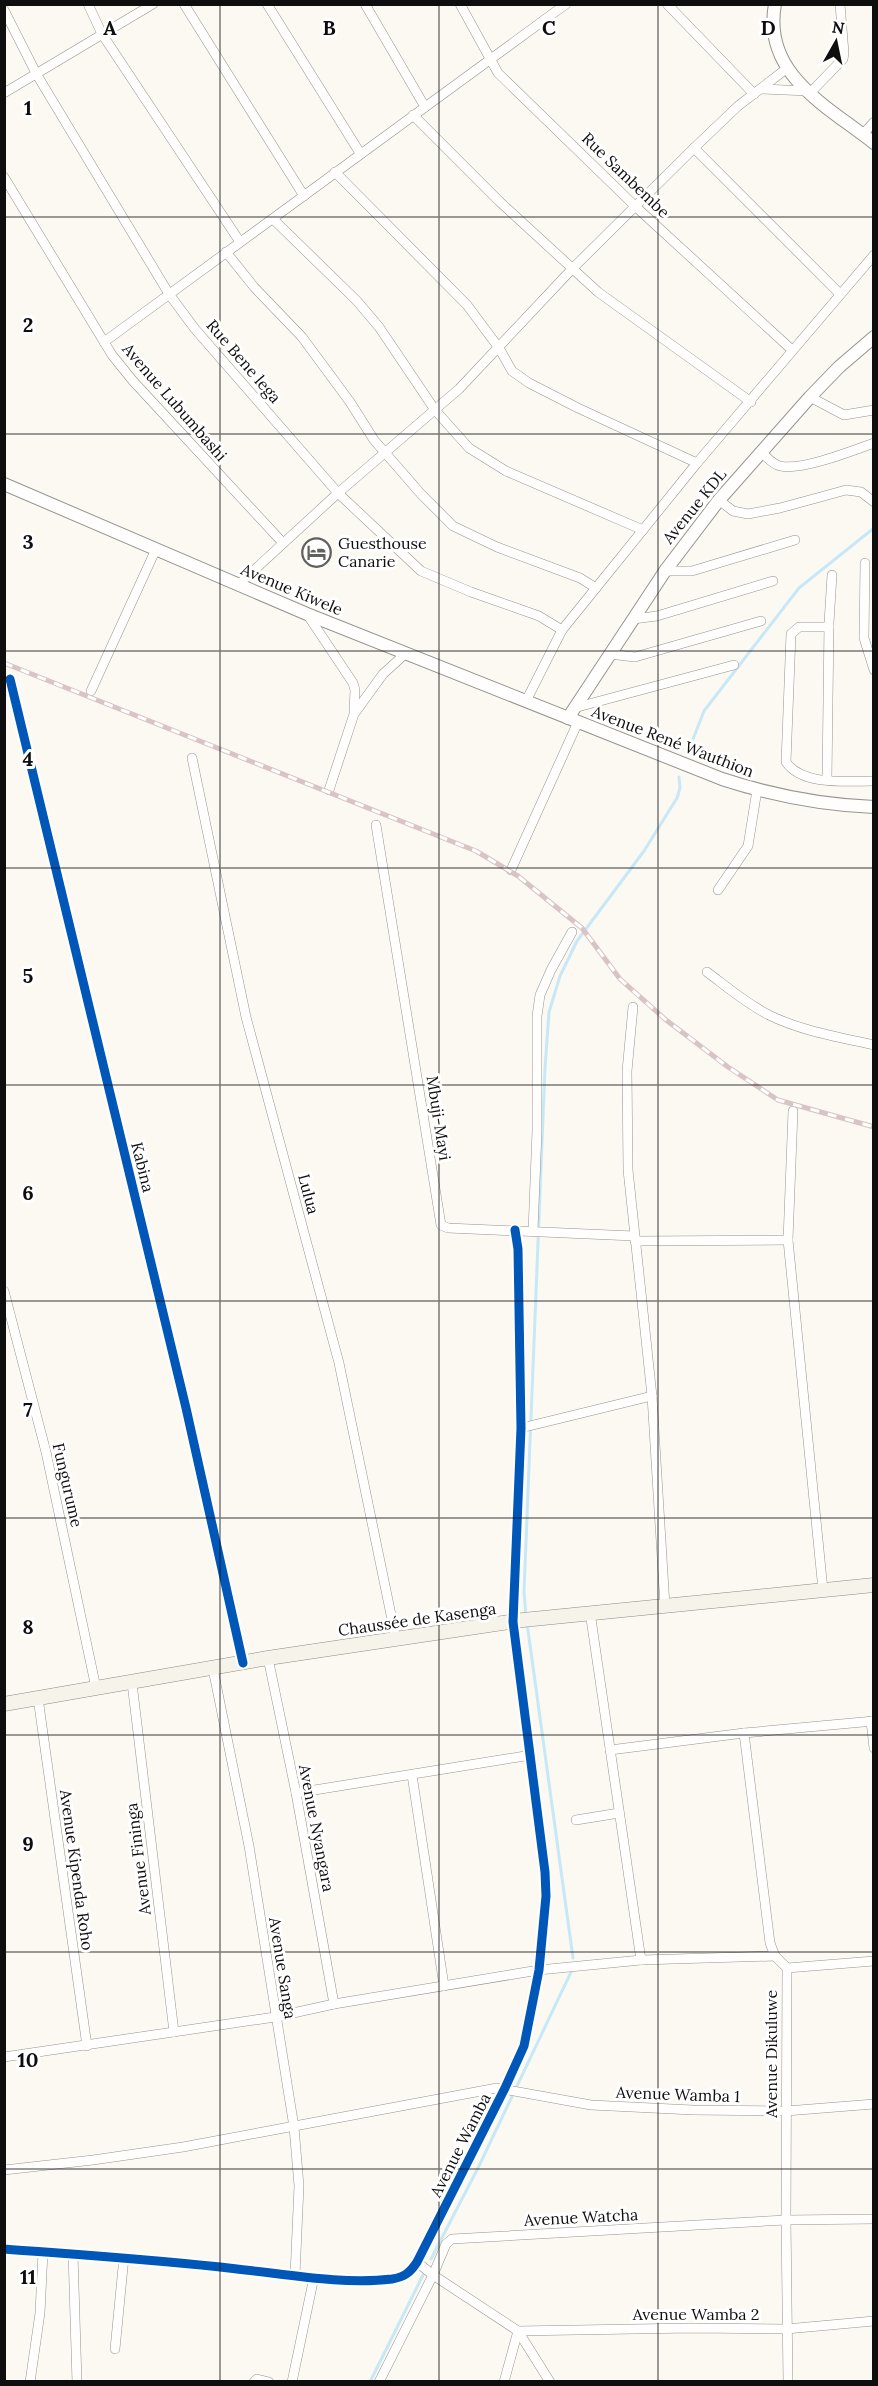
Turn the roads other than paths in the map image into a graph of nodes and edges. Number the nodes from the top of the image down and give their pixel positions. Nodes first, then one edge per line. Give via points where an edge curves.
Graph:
1 (88, 4) edge
2 (153, 4) edge
3 (184, 4) edge
4 (267, 4) edge
5 (365, 4) edge
6 (460, 4) edge
7 (775, 4) edge
8 (840, 4) edge
9 (561, 6) edge
10 (672, 6) edge
11 (4, 10) edge
12 (102, 34) junction
13 (489, 59) junction
14 (786, 69) junction
15 (37, 75) junction
16 (757, 92) junction
17 (809, 92) junction
18 (4, 93) edge
19 (425, 107) junction
20 (413, 115) junction
21 (873, 122) edge
22 (863, 134) junction
23 (873, 143) edge
24 (694, 148) junction
25 (360, 153) junction
26 (335, 172) junction
27 (4, 177) edge
28 (304, 196) junction
29 (636, 207) junction
30 (273, 219) junction
31 (240, 242) junction
32 (226, 252) junction
33 (873, 255) edge
34 (572, 269) junction
35 (169, 294) junction
36 (840, 294) junction
37 (873, 337) edge
38 (104, 342) junction
39 (499, 348) junction
40 (792, 350) junction
41 (810, 397) junction
42 (751, 402) junction
43 (435, 410) junction
44 (873, 410) edge
45 (873, 443) edge
46 (386, 452) junction
47 (761, 452) junction
48 (697, 463) junction
49 (4, 484) edge
50 (339, 493) junction
51 (719, 500) junction
52 (873, 502) edge
53 (643, 530) junction
54 (795, 540) dead end
55 (282, 543) junction
56 (156, 549) junction
57 (866, 563) dead end
58 (665, 571) junction
59 (832, 575) dead end
60 (773, 581) dead end
61 (239, 584) junction
62 (596, 588) junction
63 (307, 614) junction
64 (633, 619) junction
65 (761, 621) dead end
66 (829, 627) junction
67 (562, 630) junction
68 (405, 654) junction
69 (609, 654) junction
70 (734, 665) dead end
71 (873, 670) edge
72 (10, 679) dead end
73 (91, 691) dead end
74 (526, 701) junction
75 (354, 714) junction
76 (574, 716) junction
77 (192, 758) dead end
78 (827, 779) junction
79 (873, 781) edge
80 (328, 790) dead end
81 (757, 790) junction
82 (873, 807) edge
83 (376, 825) dead end
84 (511, 870) dead end
85 (718, 890) dead end
86 (572, 932) dead end
87 (707, 972) dead end
88 (633, 1007) dead end
89 (873, 1045) edge
90 (792, 1111) dead end
91 (515, 1230) junction
92 (533, 1231) junction
93 (635, 1238) junction
94 (788, 1240) junction
95 (4, 1291) edge
96 (652, 1396) junction
97 (520, 1428) junction
98 (873, 1586) edge
99 (824, 1590) junction
100 (665, 1606) junction
101 (590, 1612) junction
102 (523, 1620) junction
103 (396, 1639) junction
104 (268, 1658) junction
105 (243, 1663) junction
106 (213, 1669) junction
107 (132, 1683) junction
108 (96, 1688) junction
109 (38, 1698) junction
110 (4, 1704) edge
111 (872, 1721) edge
112 (744, 1733) junction
113 (873, 1748) edge
114 (610, 1750) junction
115 (531, 1755) junction
116 (412, 1775) junction
117 (296, 1793) junction
118 (619, 1812) junction
119 (576, 1820) dead end
120 (775, 1956) junction
121 (641, 1960) junction
122 (873, 1961) edge
123 (787, 1968) junction
124 (539, 1970) junction
125 (444, 1986) junction
126 (334, 2004) junction
127 (275, 2017) junction
128 (174, 2032) junction
129 (87, 2046) junction
130 (4, 2057) edge
131 (512, 2090) junction
132 (873, 2104) edge
133 (786, 2111) junction
134 (294, 2127) junction
135 (4, 2170) edge
136 (873, 2218) edge
137 (786, 2220) junction
138 (4, 2249) edge
139 (43, 2252) junction
140 (73, 2253) junction
141 (124, 2257) junction
142 (417, 2262) junction
143 (295, 2275) junction
144 (433, 2276) junction
145 (314, 2277) junction
146 (873, 2321) edge
147 (786, 2330) junction
148 (518, 2331) junction
149 (115, 2349) dead end
150 (30, 2382) edge
151 (77, 2382) edge
152 (254, 2382) edge
153 (269, 2382) edge
154 (292, 2382) edge
155 (379, 2382) edge
156 (504, 2382) edge
157 (550, 2382) edge
158 (788, 2382) edge

1 - 12 street
2 - 12 street
3 - 28 street
4 - 25 street
5 - 19 street
6 - 13 street, Rue Sambembe
7 - 14 street via 774,39
8 - 17 street via 843,58
9 - 13 street
10 - 16 street
11 - 15 street, Rue Bene lega
12 - 15 street
12 - 31 street
13 - 19 street
13 - 29 street, Rue Sambembe via 498,73
14 - 16 street
14 - 17 street
15 - 18 street
15 - 35 street, Rue Bene lega
16 - 17 street
16 - 24 street
17 - 22 street
19 - 20 street
20 - 25 street
20 - 34 street
21 - 22 street
22 - 23 street
24 - 29 street
24 - 36 street
25 - 26 street
26 - 28 street
26 - 39 street via 467,305
27 - 38 street, Avenue Lubumbashi
28 - 30 street
29 - 34 street
29 - 40 street, Rue Sambembe
30 - 31 street
30 - 43 street via 364,309
31 - 32 street
32 - 35 street
32 - 46 street via 302,337
33 - 36 street
34 - 39 street
34 - 42 street via 625,314
35 - 38 street
35 - 50 street, Rue Bene lega
36 - 40 street
37 - 41 street, Avenue KDL
38 - 55 street, Avenue Lubumbashi via 133,381
39 - 43 street
39 - 48 street via 512,371 530,383
40 - 42 street
41 - 44 street via 844,416
41 - 47 street, Avenue KDL
42 - 48 street
43 - 46 street
43 - 53 street via 469,448 488,462
45 - 47 street via 827,459 785,467 771,462
46 - 50 street
46 - 62 street via 453,526
47 - 51 street, Avenue KDL
48 - 53 street
49 - 56 street, Avenue Kiwele
50 - 55 street
50 - 67 street, Rue Bene lega via 421,571 539,616
51 - 52 street via 733,511 748,514 846,490 861,492
51 - 58 street, Avenue KDL
53 - 62 street
54 - 58 street via 692,571
55 - 61 street
56 - 61 street, Avenue Kiwele
56 - 73 street
57 - 71 street via 864,638
58 - 64 street, Avenue KDL
59 - 66 street
60 - 64 street via 657,616
61 - 63 street, Avenue Kiwele
62 - 67 street
63 - 68 street, Avenue Kiwele
63 - 75 street via 353,683
64 - 69 street, Avenue KDL
65 - 69 street via 635,657
66 - 78 street
66 - 78 street via 799,627 791,634 785,756 788,766 796,772
67 - 74 street
68 - 74 street, Avenue Kiwele
68 - 75 street via 383,674
69 - 76 street, Avenue KDL
70 - 76 street
72 - 105 street, Kabina via 183,1396
74 - 76 street, Avenue Kiwele
75 - 80 street
76 - 81 street, Avenue René Wauthion
76 - 84 street
77 - 103 street, Lulua via 246,1017 339,1363
78 - 79 street
81 - 82 street, Avenue René Wauthion
81 - 85 street via 748,846
83 - 91 street, Mbuji-Mayi via 440,1221 448,1228
86 - 92 street via 547,978 537,1016
87 - 89 street via 769,1015
88 - 93 street via 626,1112
90 - 94 street
91 - 92 street, Mbuji-Mayi
91 - 97 street, Avenue Wamba
92 - 93 street, Mbuji-Mayi
93 - 94 street, Mbuji-Mayi
93 - 96 street
94 - 99 street
95 - 108 street, Fungurume via 46,1452
96 - 97 street
96 - 100 street
97 - 102 street, Avenue Wamba
98 - 99 main road, Chaussée de Kasenga
99 - 100 main road, Chaussée de Kasenga
100 - 101 main road, Chaussée de Kasenga
101 - 102 main road, Chaussée de Kasenga
101 - 114 street
102 - 103 main road, Chaussée de Kasenga
102 - 115 street, Avenue Wamba
103 - 104 main road, Chaussée de Kasenga
104 - 105 main road, Chaussée de Kasenga
104 - 117 street, Avenue Nyangara
105 - 106 main road, Chaussée de Kasenga
106 - 107 main road, Chaussée de Kasenga
106 - 127 street, Avenue Sanga via 249,1846
107 - 108 main road, Chaussée de Kasenga
107 - 128 street, Avenue Fininga
108 - 109 main road, Chaussée de Kasenga
109 - 110 main road, Chaussée de Kasenga
109 - 129 street, Avenue Kipenda Roho
111 - 112 street
111 - 113 street
112 - 114 street
112 - 120 street via 770,1943
114 - 118 street
115 - 116 street
115 - 124 street, Avenue Wamba via 546,1882
116 - 117 street
116 - 125 street
117 - 126 street, Avenue Nyangara
118 - 119 street
118 - 121 street
120 - 121 street
120 - 123 street, Avenue Dikuluwe
121 - 124 street
122 - 123 street
123 - 133 street, Avenue Dikuluwe
124 - 125 street
124 - 131 street, Avenue Wamba
125 - 126 street
126 - 127 street
127 - 128 street
127 - 134 street, Avenue Sanga
128 - 129 street
129 - 130 street
131 - 133 street, Avenue Wamba 1 via 591,2105
131 - 134 street, Avenue Wamba 1 via 478,2091
131 - 142 street, Avenue Wamba
132 - 133 street, Avenue Wamba 1
133 - 137 street, Avenue Dikuluwe
134 - 135 street, Avenue Wamba 1 via 126,2156
134 - 143 street, Avenue Sanga via 299,2186
136 - 137 street, Avenue Watcha
137 - 144 street, Avenue Watcha via 452,2239 446,2244
137 - 147 street, Avenue Dikuluwe
138 - 139 street, Avenue Wamba
139 - 140 street, Avenue Wamba
139 - 150 street via 40,2313
140 - 141 street, Avenue Wamba
140 - 151 street
141 - 143 street, Avenue Wamba
141 - 149 street
142 - 144 street
142 - 145 street, Avenue Wamba via 404,2276 389,2279
143 - 145 street, Avenue Wamba
144 - 148 street
144 - 155 street, Avenue Watcha
145 - 154 street
146 - 147 street, Avenue Wamba 2
147 - 148 street, Avenue Wamba 2
147 - 158 street, Avenue Dikuluwe
148 - 156 street
148 - 157 street
152 - 153 street

